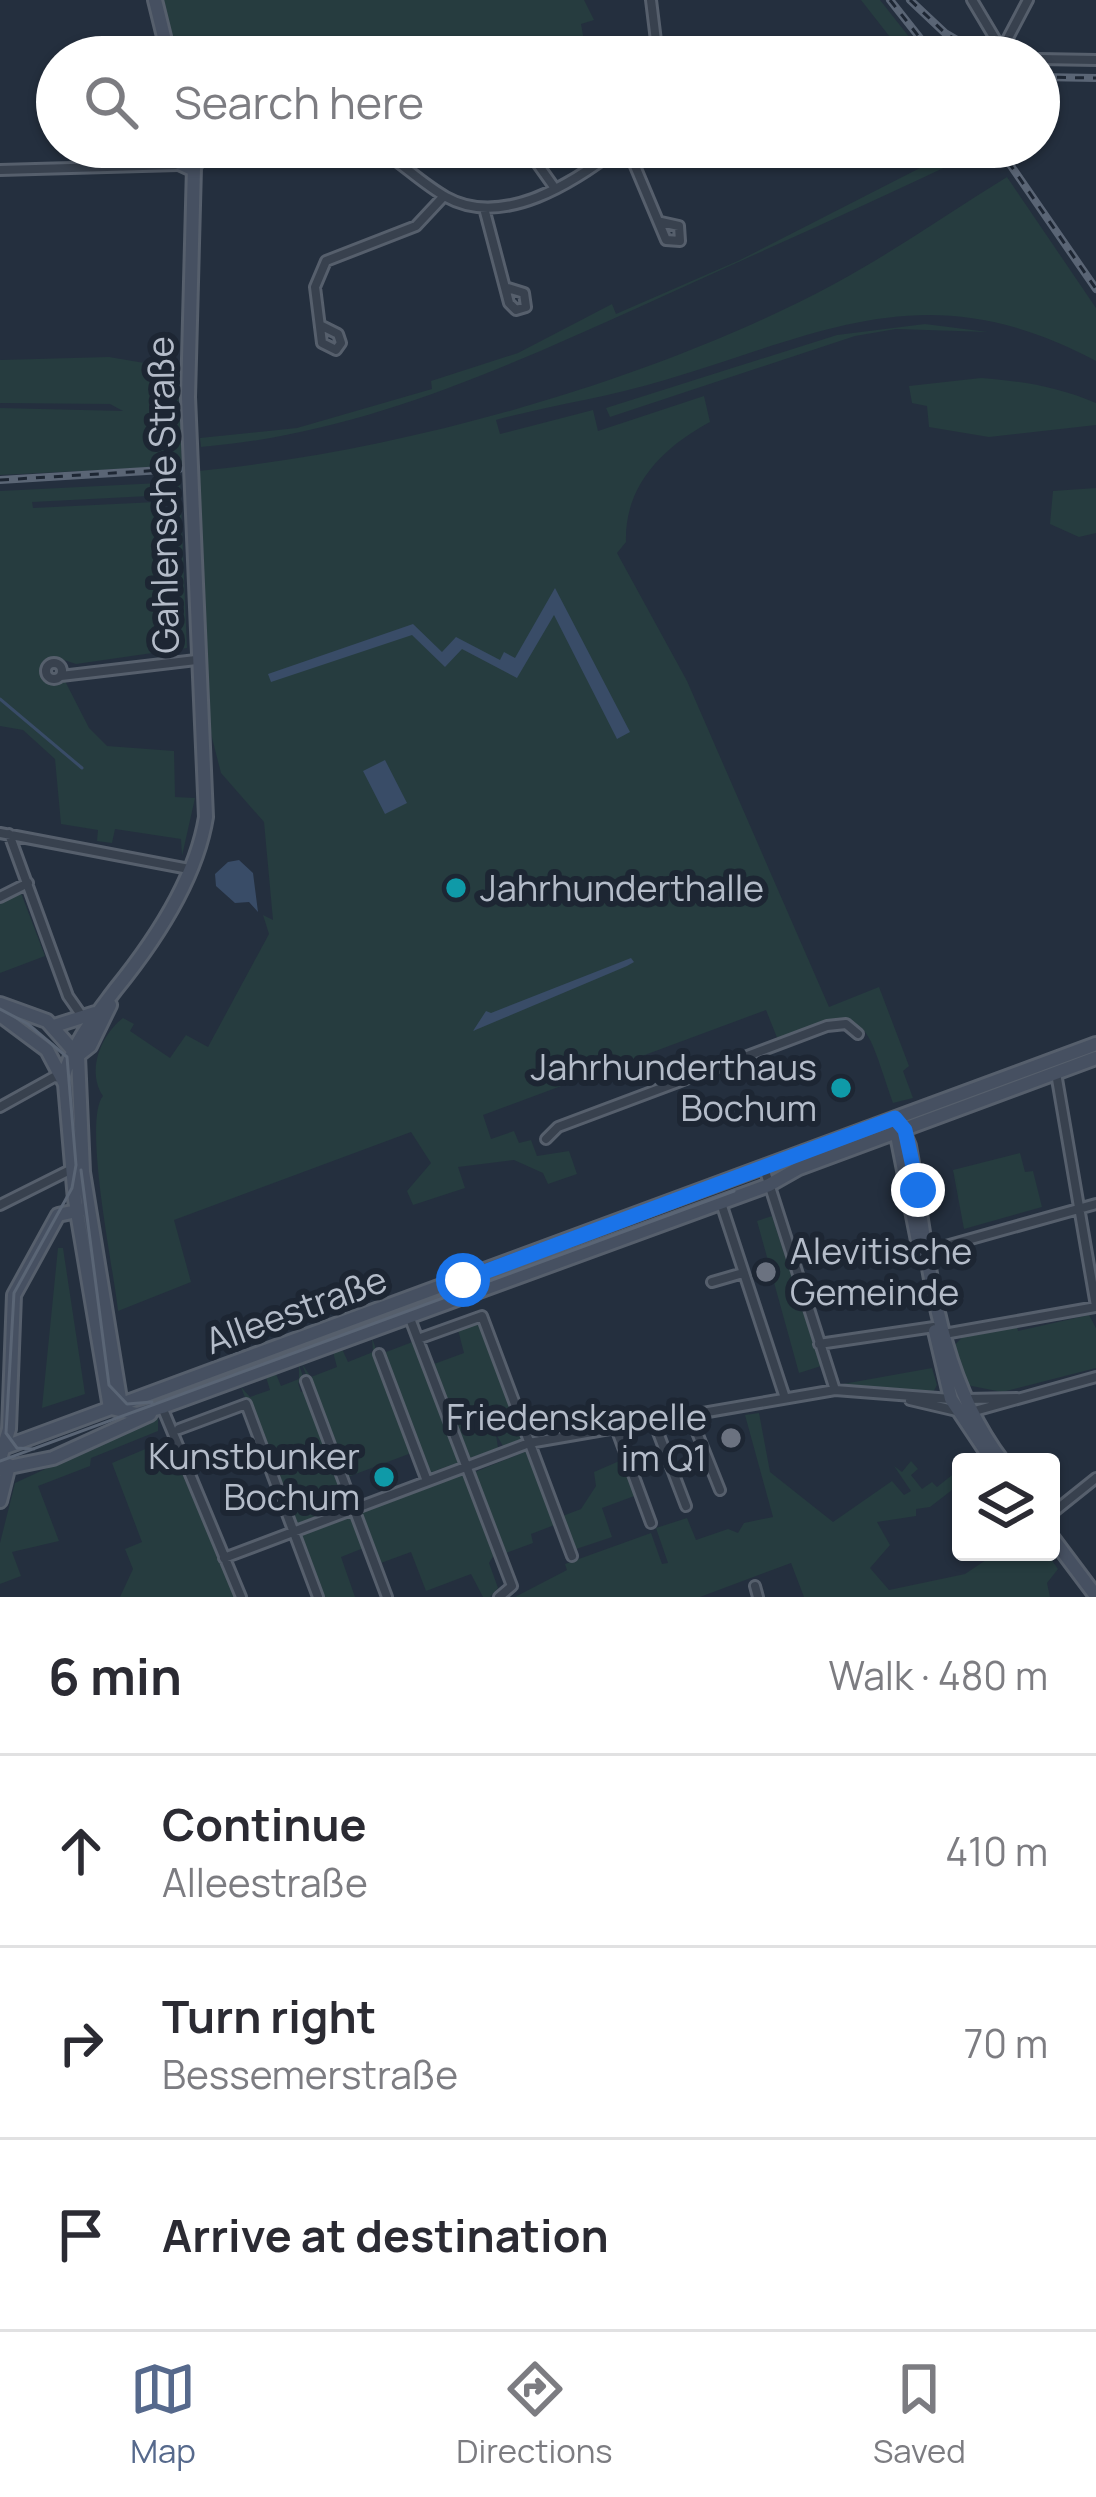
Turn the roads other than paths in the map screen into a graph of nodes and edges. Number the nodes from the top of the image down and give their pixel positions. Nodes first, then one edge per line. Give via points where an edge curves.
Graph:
1 (155, 0) edge
2 (651, 0) edge
3 (972, 0) edge
4 (1028, 0) edge
5 (164, 36) edge
6 (655, 36) edge
7 (991, 36) edge
8 (1009, 36) edge
9 (1060, 60) edge
10 (1096, 61) edge
11 (130, 168) edge
12 (190, 168) edge
13 (405, 168) edge
14 (540, 168) edge
15 (587, 168) edge
16 (634, 168) edge
17 (0, 170) edge
18 (554, 187) junction
19 (444, 196) junction
20 (484, 208) junction
21 (661, 222) dead end
22 (508, 288) dead end
23 (322, 326) dead end
24 (196, 660) junction
25 (61, 676) dead end
26 (4, 834) edge
27 (189, 869) junction
28 (28, 883) junction
29 (0, 897) edge
30 (118, 988) junction
31 (0, 1004) edge
32 (0, 1015) edge
33 (90, 1016) junction
34 (0, 1024) edge
35 (16, 1026) junction
36 (54, 1026) junction
37 (858, 1034) dead end
38 (32, 1037) junction
39 (1096, 1044) edge
40 (75, 1057) junction
41 (1096, 1058) edge
42 (1055, 1073) junction
43 (63, 1078) junction
44 (0, 1107) edge
45 (895, 1118) junction
46 (900, 1132) junction
47 (546, 1139) dead end
48 (764, 1168) junction
49 (72, 1169) junction
50 (769, 1185) junction
51 (721, 1203) junction
52 (1096, 1204) edge
53 (0, 1205) edge
54 (1080, 1208) junction
55 (82, 1209) junction
56 (928, 1251) junction
57 (743, 1273) junction
58 (712, 1282) dead end
59 (7, 1294) edge
60 (1096, 1306) edge
61 (409, 1314) junction
62 (939, 1330) junction
63 (418, 1339) junction
64 (819, 1344) junction
65 (379, 1354) dead end
66 (1096, 1376) edge
67 (306, 1381) dead end
68 (835, 1390) junction
69 (785, 1398) junction
70 (960, 1405) junction
71 (162, 1407) junction
72 (117, 1408) junction
73 (690, 1415) junction
74 (654, 1422) junction
75 (616, 1428) junction
76 (178, 1429) dead end
77 (110, 1436) junction
78 (529, 1442) junction
79 (988, 1453) edge
80 (997, 1453) edge
81 (3, 1458) edge
82 (466, 1466) junction
83 (1096, 1478) edge
84 (427, 1481) junction
85 (720, 1490) dead end
86 (0, 1502) edge
87 (686, 1506) dead end
88 (1060, 1507) edge
89 (355, 1509) junction
90 (651, 1523) dead end
91 (294, 1532) junction
92 (1060, 1537) edge
93 (1060, 1548) edge
94 (572, 1556) dead end
95 (224, 1558) junction
96 (1096, 1584) edge
97 (1096, 1596) edge
98 (241, 1597) edge
99 (318, 1597) edge
100 (387, 1597) edge
101 (499, 1597) edge

1 - 5 main road
2 - 6 street
3 - 7 street
4 - 8 street
9 - 10 street
11 - 17 street
12 - 24 main road, Gahlensche Straße
13 - 19 street
14 - 18 street
15 - 18 street
16 - 21 street
18 - 20 street via 515,205
19 - 20 street
19 - 23 street via 416,226 326,261 315,287
20 - 22 street
24 - 25 street
24 - 27 main road, Gahlensche Straße via 206,773 204,829
26 - 27 street
26 - 28 street
27 - 30 main road, Gahlensche Straße
28 - 29 street
28 - 33 street via 68,996
30 - 33 main road, Gahlensche Straße
30 - 40 main road, Gahlensche Straße via 90,1046
31 - 36 main road
32 - 35 main road
33 - 36 main road
33 - 40 main road, Gahlensche Straße
34 - 35 street
35 - 38 main road
36 - 40 main road
37 - 47 street via 846,1024 827,1026 558,1127
38 - 40 main road
38 - 43 main road
39 - 45 main road, Alleestraße
40 - 43 main road
40 - 55 main road
41 - 42 main road, Alleestraße
42 - 46 main road, Alleestraße
42 - 54 street
43 - 44 street
43 - 49 main road
45 - 46 main road
45 - 48 main road, Alleestraße
46 - 50 main road, Alleestraße
46 - 56 main road
46 - 62 main road
48 - 50 street
48 - 72 main road, Alleestraße
49 - 53 street
49 - 55 main road
50 - 51 main road, Alleestraße
50 - 64 street
51 - 57 street
51 - 61 main road, Alleestraße
52 - 54 street
54 - 56 street
54 - 60 street
55 - 59 main road via 55,1220
55 - 72 main road
56 - 62 main road
57 - 58 street
57 - 69 street
59 - 81 main road
60 - 62 street
61 - 63 street
61 - 71 main road, Alleestraße
62 - 64 street
62 - 70 main road
63 - 78 street via 482,1316
63 - 82 street
64 - 68 street
65 - 84 street
66 - 70 street via 1024,1398
67 - 89 street
68 - 69 street
68 - 70 street
69 - 73 street
70 - 79 main road
70 - 80 main road
71 - 72 main road, Alleestraße via 137,1414
71 - 77 main road, Alleestraße
71 - 95 street
72 - 77 main road
72 - 81 main road, Alleestraße
73 - 74 street
73 - 85 street
74 - 75 street
74 - 87 street
75 - 78 street
75 - 90 street
76 - 91 street via 246,1404
77 - 81 main road, Alleestraße
78 - 82 street
78 - 94 street
81 - 86 main road
82 - 84 street
82 - 101 street via 512,1586
83 - 88 street
84 - 89 street
89 - 91 street
89 - 100 street
91 - 95 street
91 - 99 street
92 - 96 main road
93 - 97 main road
95 - 98 street

